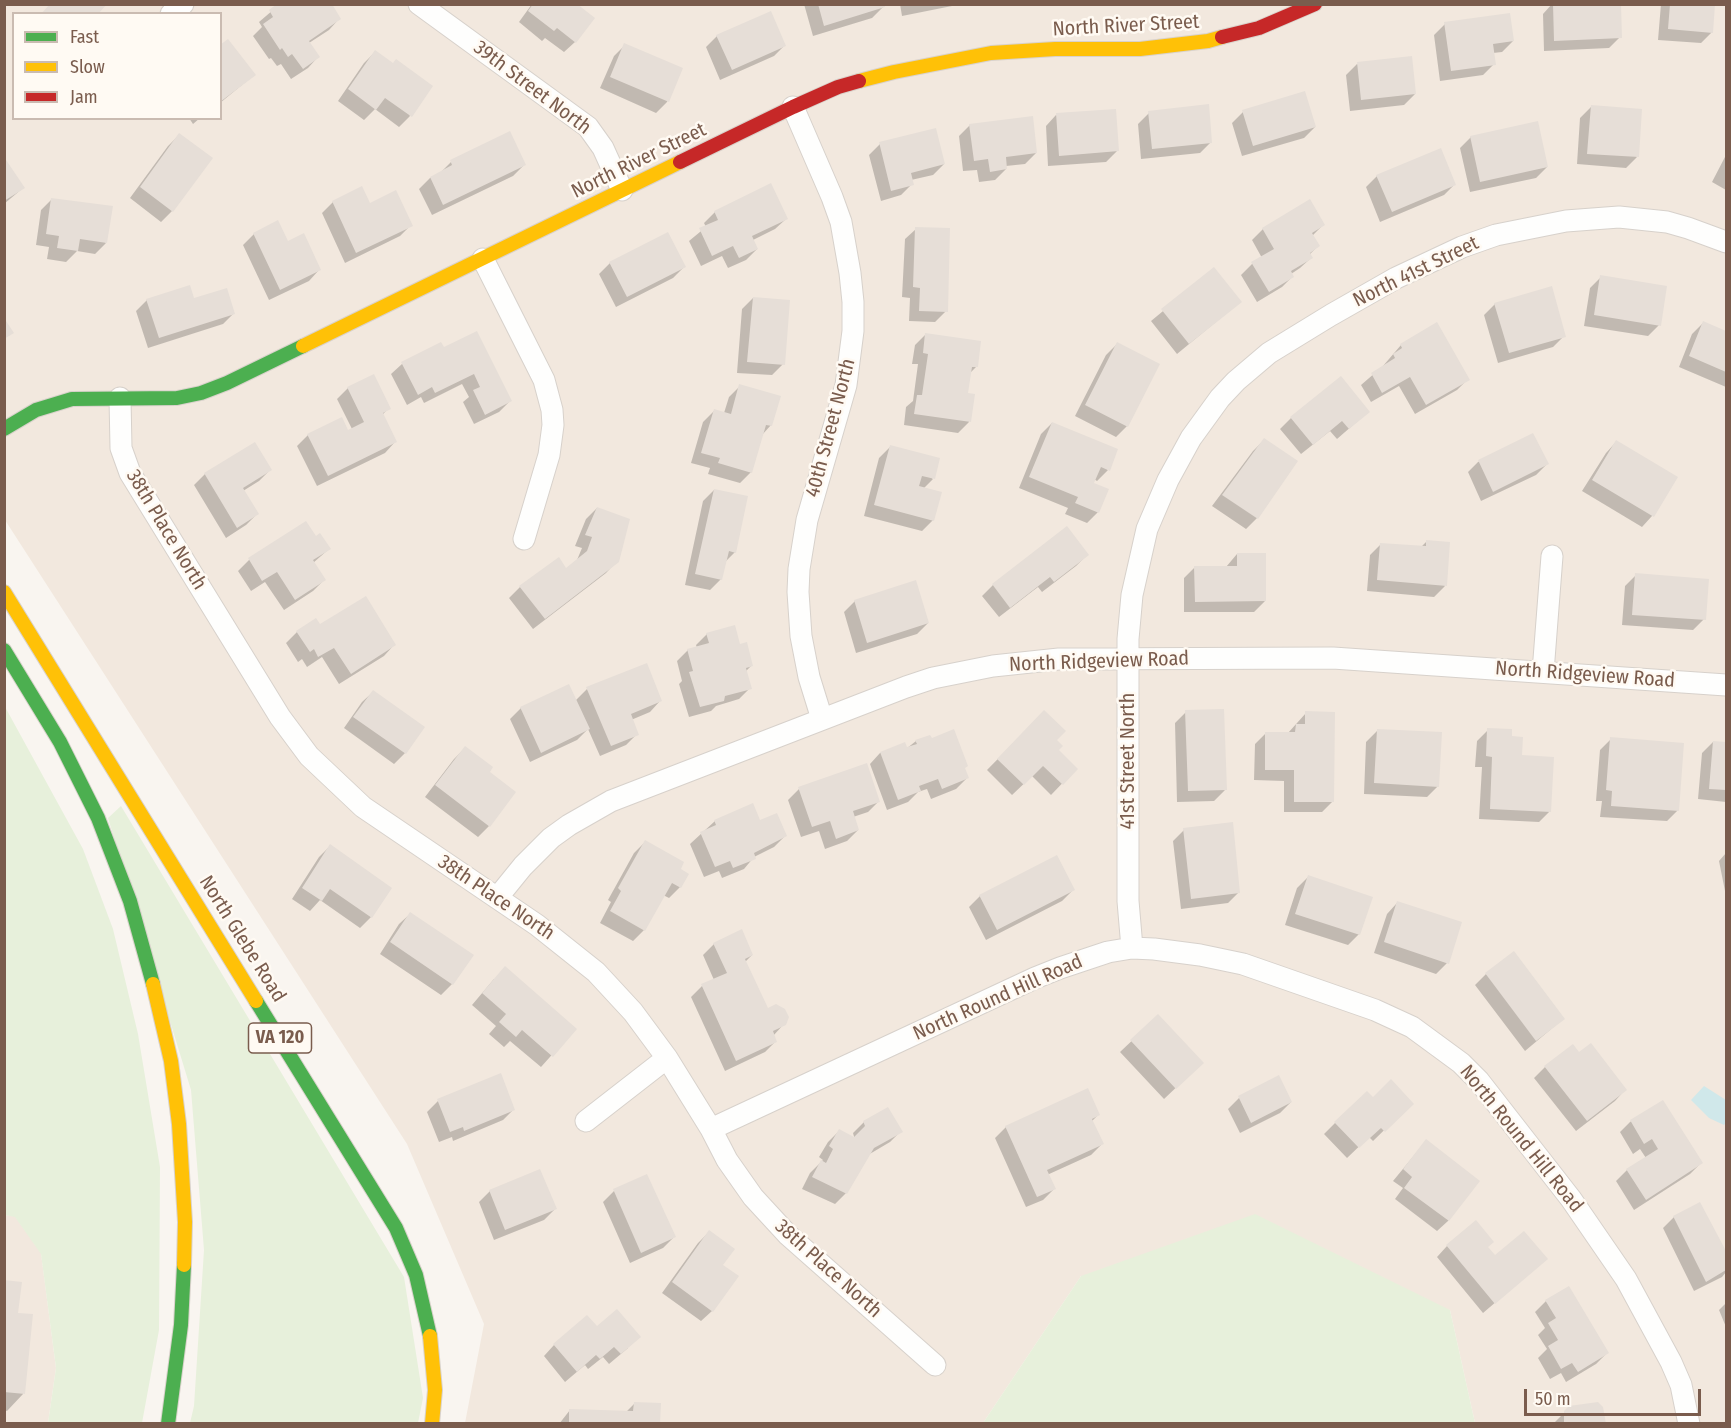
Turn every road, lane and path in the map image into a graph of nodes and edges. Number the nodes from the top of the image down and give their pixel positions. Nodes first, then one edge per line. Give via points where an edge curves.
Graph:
1 (419, 4) edge
2 (1316, 4) edge
3 (793, 107) junction
4 (622, 190) junction
5 (1726, 242) edge
6 (483, 259) junction
7 (1289, 341) joint
8 (120, 398) junction
9 (4, 429) edge
10 (524, 539) dead end
11 (1551, 556) dead end
12 (4, 592) edge
13 (4, 650) edge
14 (1128, 659) junction
15 (1543, 672) junction
16 (1726, 685) edge
17 (822, 719) junction
18 (497, 898) junction
19 (1132, 948) junction
20 (667, 1058) junction
21 (586, 1121) dead end
22 (711, 1129) junction
23 (935, 1365) dead end
24 (168, 1424) edge
25 (432, 1424) edge
26 (1689, 1424) edge

1 - 4 street, 39th Street North via 588,127 603,148
2 - 3 main road, North River Street via 1259,28 1191,44 1024,51 958,58 866,79
3 - 4 main road, North River Street
3 - 17 street, 40th Street North via 841,222 853,302 846,385 810,510 799,569 801,636
4 - 6 main road, North River Street
5 - 7 street, North 41st Street via 1666,222 1635,218 1593,218 1496,235 1429,262
6 - 8 main road, North River Street via 212,389 177,398
6 - 10 street via 544,380 552,410 549,455
7 - 14 street, 41st Street North via 1254,364 1220,398 1191,438 1168,480 1147,529 1136,572
8 - 9 main road, North River Street via 61,402 36,410
8 - 18 street, 38th Place North via 121,447 130,473 293,737 363,807
11 - 15 street
12 - 25 main road, North Glebe Road / VA 120 via 396,1228 416,1275 429,1326 435,1390
13 - 24 main road via 60,742 98,818 139,931 163,1023 179,1124 185,1222 182,1325
14 - 15 street, North Ridgeview Road via 1333,658
14 - 17 street, North Ridgeview Road via 1036,661 962,671 906,687
14 - 19 street, 41st Street North via 1128,901
15 - 16 street, North Ridgeview Road
17 - 18 street, North Ridgeview Road via 633,791 588,813 551,838
18 - 20 street, 38th Place North via 596,972 633,1012
19 - 22 street, North Round Hill Road via 1108,952 1035,978
19 - 26 street, North Round Hill Road via 1178,951 1266,971 1412,1027 1461,1063 1571,1199 1626,1279 1681,1385
20 - 21 street
20 - 22 street, 38th Place North
22 - 23 street, 38th Place North via 738,1178 769,1216

